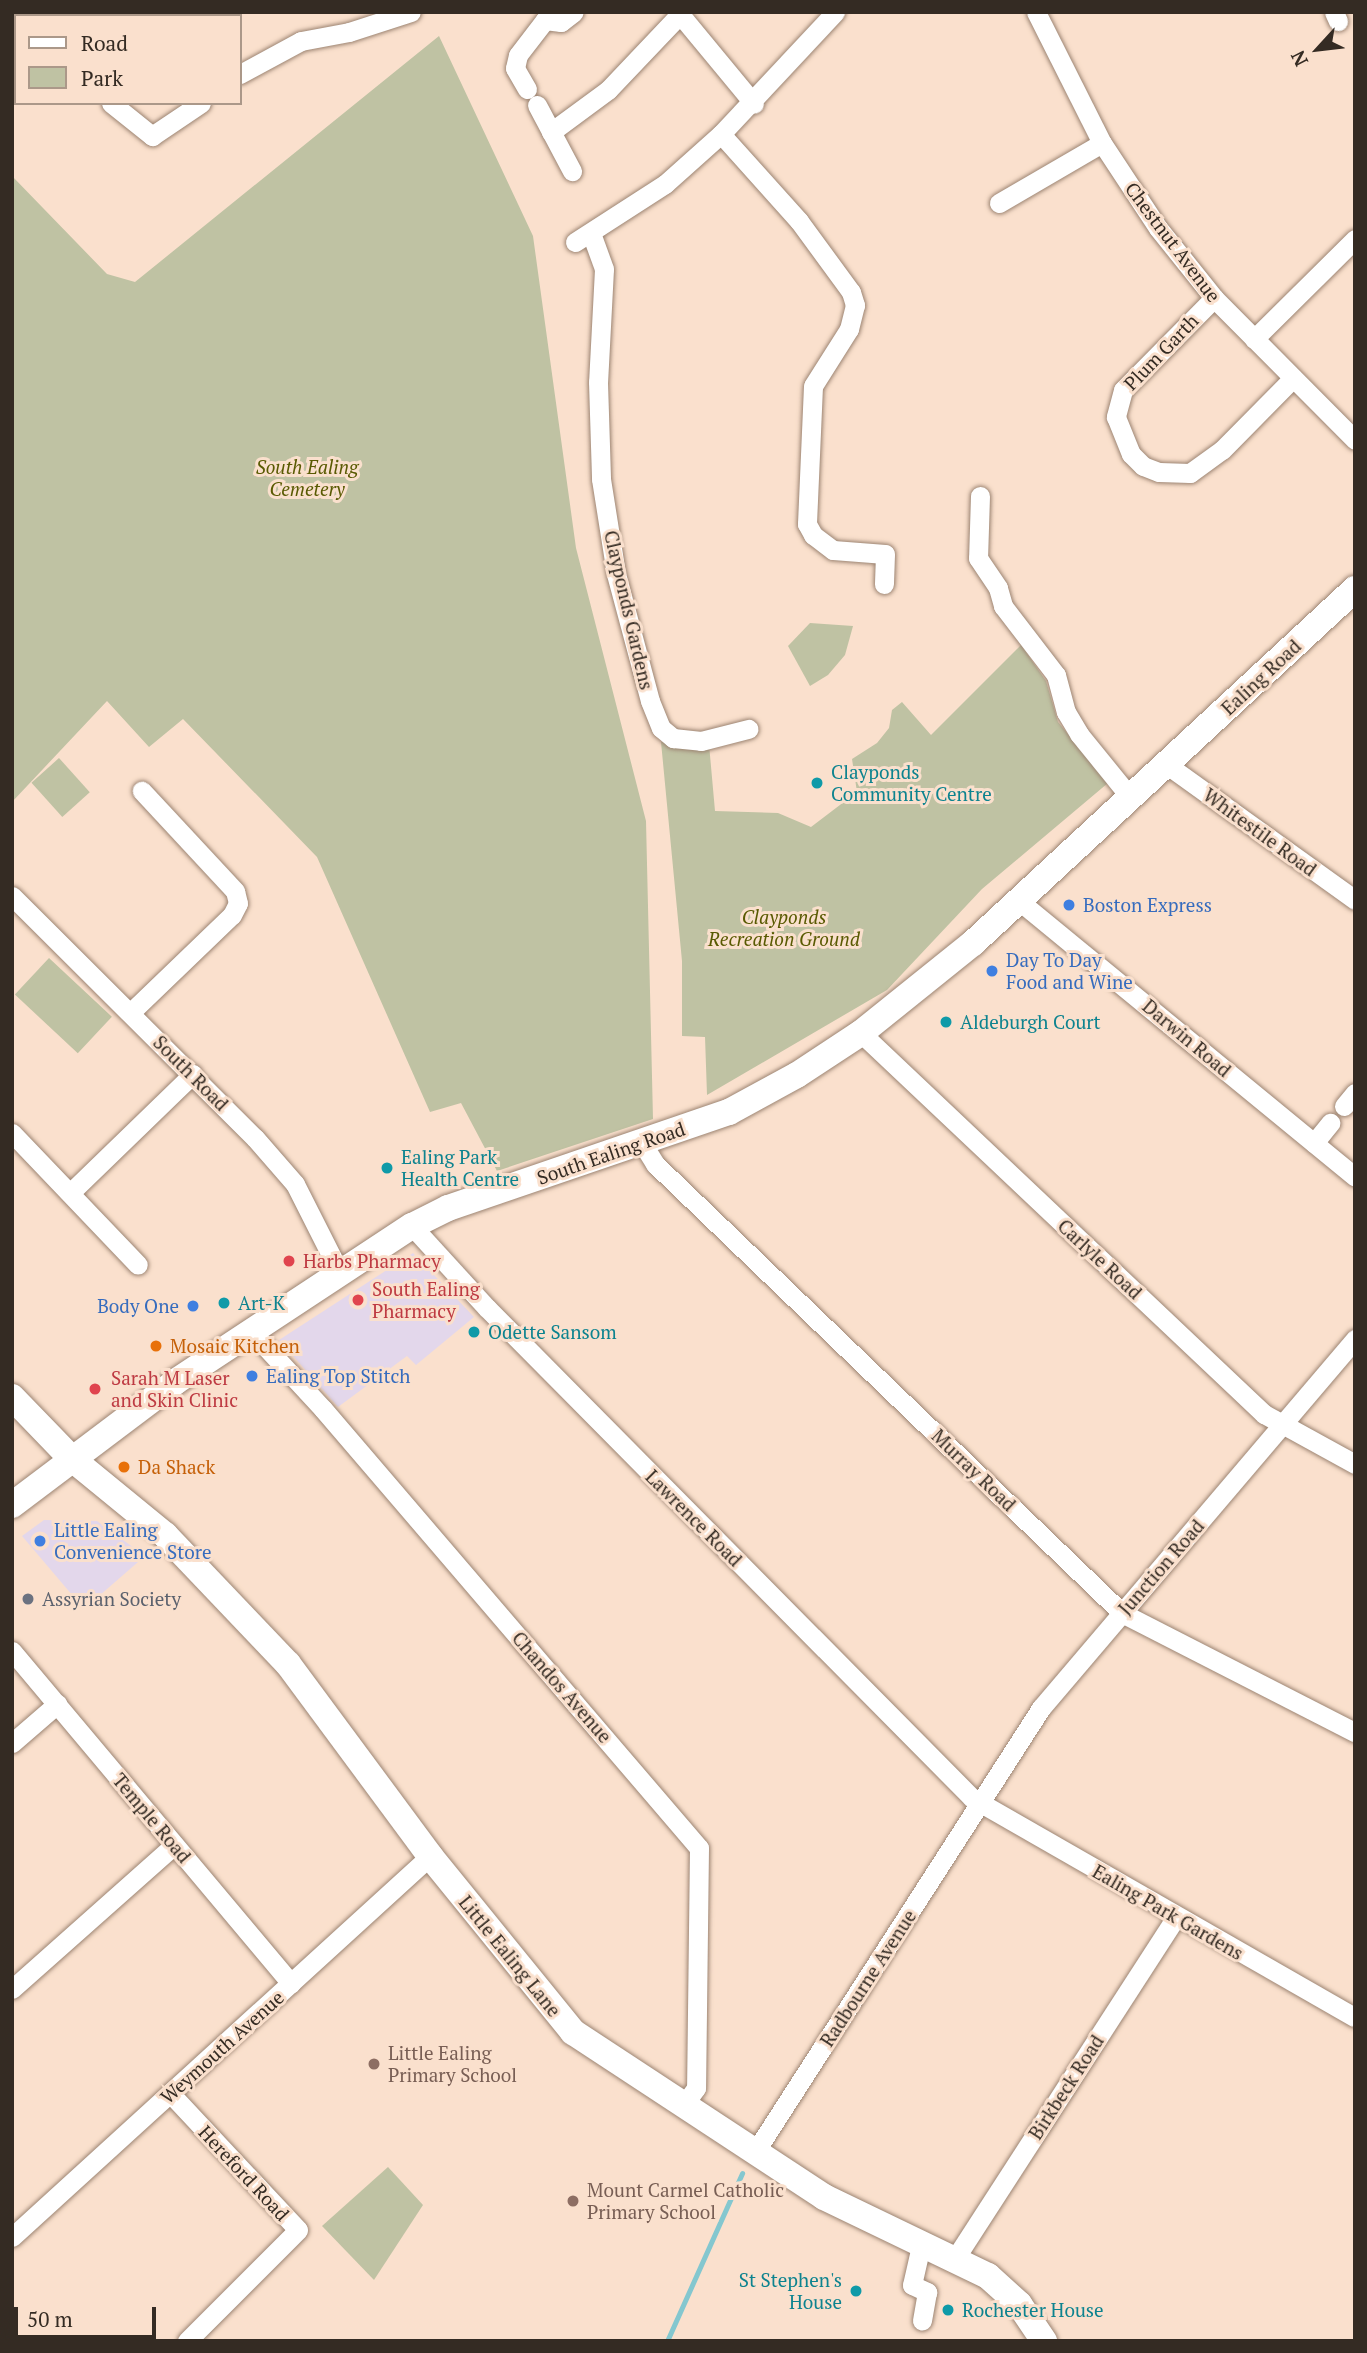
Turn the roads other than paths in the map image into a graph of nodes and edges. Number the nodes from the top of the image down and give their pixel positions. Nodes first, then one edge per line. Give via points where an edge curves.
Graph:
1 (411, 12) edge
2 (574, 12) edge
3 (835, 12) edge
4 (1036, 12) edge
5 (679, 13) edge
6 (541, 16) edge
7 (242, 73) edge
8 (754, 104) junction
9 (113, 105) edge
10 (198, 105) edge
11 (551, 132) junction
12 (721, 134) junction
13 (1102, 144) junction
14 (572, 171) dead end
15 (999, 203) dead end
16 (1355, 239) edge
17 (1214, 298) junction
18 (1254, 338) junction
19 (1293, 378) junction
20 (1355, 440) edge
21 (981, 496) dead end
22 (884, 584) dead end
23 (1355, 589) edge
24 (748, 729) dead end
25 (1166, 764) junction
26 (142, 791) dead end
27 (1130, 797) junction
28 (12, 896) edge
29 (1018, 900) junction
30 (1355, 900) edge
31 (130, 1013) junction
32 (861, 1032) junction
33 (193, 1074) junction
34 (1330, 1123) dead end
35 (12, 1133) edge
36 (642, 1143) junction
37 (1314, 1143) junction
38 (1355, 1177) edge
39 (70, 1193) junction
40 (412, 1226) junction
41 (138, 1265) dead end
42 (340, 1273) junction
43 (251, 1331) junction
44 (1355, 1339) edge
45 (12, 1397) edge
46 (1281, 1426) junction
47 (71, 1458) junction
48 (1355, 1464) edge
49 (12, 1505) edge
50 (1122, 1613) junction
51 (12, 1651) edge
52 (57, 1704) junction
53 (1355, 1732) edge
54 (12, 1743) edge
55 (982, 1805) junction
56 (174, 1844) junction
57 (430, 1856) junction
58 (1176, 1917) junction
59 (291, 1984) junction
60 (12, 1989) edge
61 (1355, 2017) edge
62 (170, 2093) junction
63 (683, 2106) junction
64 (755, 2152) junction
65 (12, 2236) edge
66 (922, 2241) junction
67 (956, 2257) junction
68 (922, 2321) dead end
69 (187, 2341) edge
70 (1044, 2341) edge

1 - 7 street via 349,32 301,41
2 - 6 street via 561,22
3 - 8 street
4 - 13 street, Chestnut Avenue
5 - 8 street
5 - 11 street via 608,90
6 - 11 street via 514,62
8 - 12 street
9 - 10 street via 152,136
11 - 14 street
12 - 22 street via 799,221 851,292 855,305 849,329 813,386 807,524 813,535 833,550 885,554
12 - 24 street, Clayponds Gardens via 665,184 583,237 604,269 598,382 601,479 616,574 650,701 661,728 673,738 701,741
13 - 15 street
13 - 17 street, Chestnut Avenue via 1158,228
16 - 18 street
17 - 18 street, Chestnut Avenue
17 - 19 street, Plum Garth via 1123,390 1116,417 1131,454 1143,466 1159,472 1190,473 1222,450
18 - 19 street, Chestnut Avenue
19 - 20 street, Chestnut Avenue
21 - 27 street via 978,558 998,588 1003,606 1056,675 1066,712 1079,734
23 - 25 main road, Ealing Road
25 - 27 main road, Ealing Road
25 - 30 street, Whitestile Road
26 - 31 street via 235,891 238,903 232,915
27 - 29 main road, Ealing Road
28 - 31 street, South Road
29 - 32 main road, South Ealing Road via 920,990
29 - 37 street, Darwin Road
31 - 33 street, South Road
32 - 36 main road, South Ealing Road via 797,1075 729,1112
32 - 46 street, Carlyle Road
33 - 39 street
33 - 42 street, South Road via 295,1185
34 - 37 street
35 - 39 street
36 - 40 main road, South Ealing Road via 447,1208
36 - 50 street, Murray Road via 655,1164
37 - 38 street, Darwin Road
39 - 41 street
40 - 42 main road, South Ealing Road
40 - 55 street, Lawrence Road via 497,1318
42 - 43 main road, South Ealing Road
43 - 47 main road, South Ealing Road
43 - 63 street, Chandos Avenue via 699,1848 696,2088
44 - 46 street, Junction Road
45 - 47 main road, Little Ealing Lane
46 - 48 street, Carlyle Road
46 - 50 street, Junction Road
47 - 49 main road, South Ealing Road
47 - 57 main road, Little Ealing Lane via 165,1535 288,1664
50 - 53 street, Murray Road
50 - 55 street, Junction Road via 1041,1708
51 - 52 street, Temple Road
52 - 54 street
52 - 56 street, Temple Road
55 - 58 street, Ealing Park Gardens
55 - 64 street, Radbourne Avenue
56 - 59 street, Temple Road
56 - 60 street
57 - 59 street, Weymouth Avenue
57 - 63 main road, Little Ealing Lane via 560,2019 597,2050
58 - 61 street, Ealing Park Gardens
58 - 67 street, Birkbeck Road
59 - 62 street, Weymouth Avenue
62 - 65 street, Weymouth Avenue
62 - 69 street, Hereford Road via 298,2230
63 - 64 main road, Little Ealing Lane
64 - 66 main road, Little Ealing Lane via 824,2197
66 - 67 main road, Little Ealing Lane
66 - 68 street via 912,2285 927,2292
67 - 70 main road, Little Ealing Lane via 1004,2289

